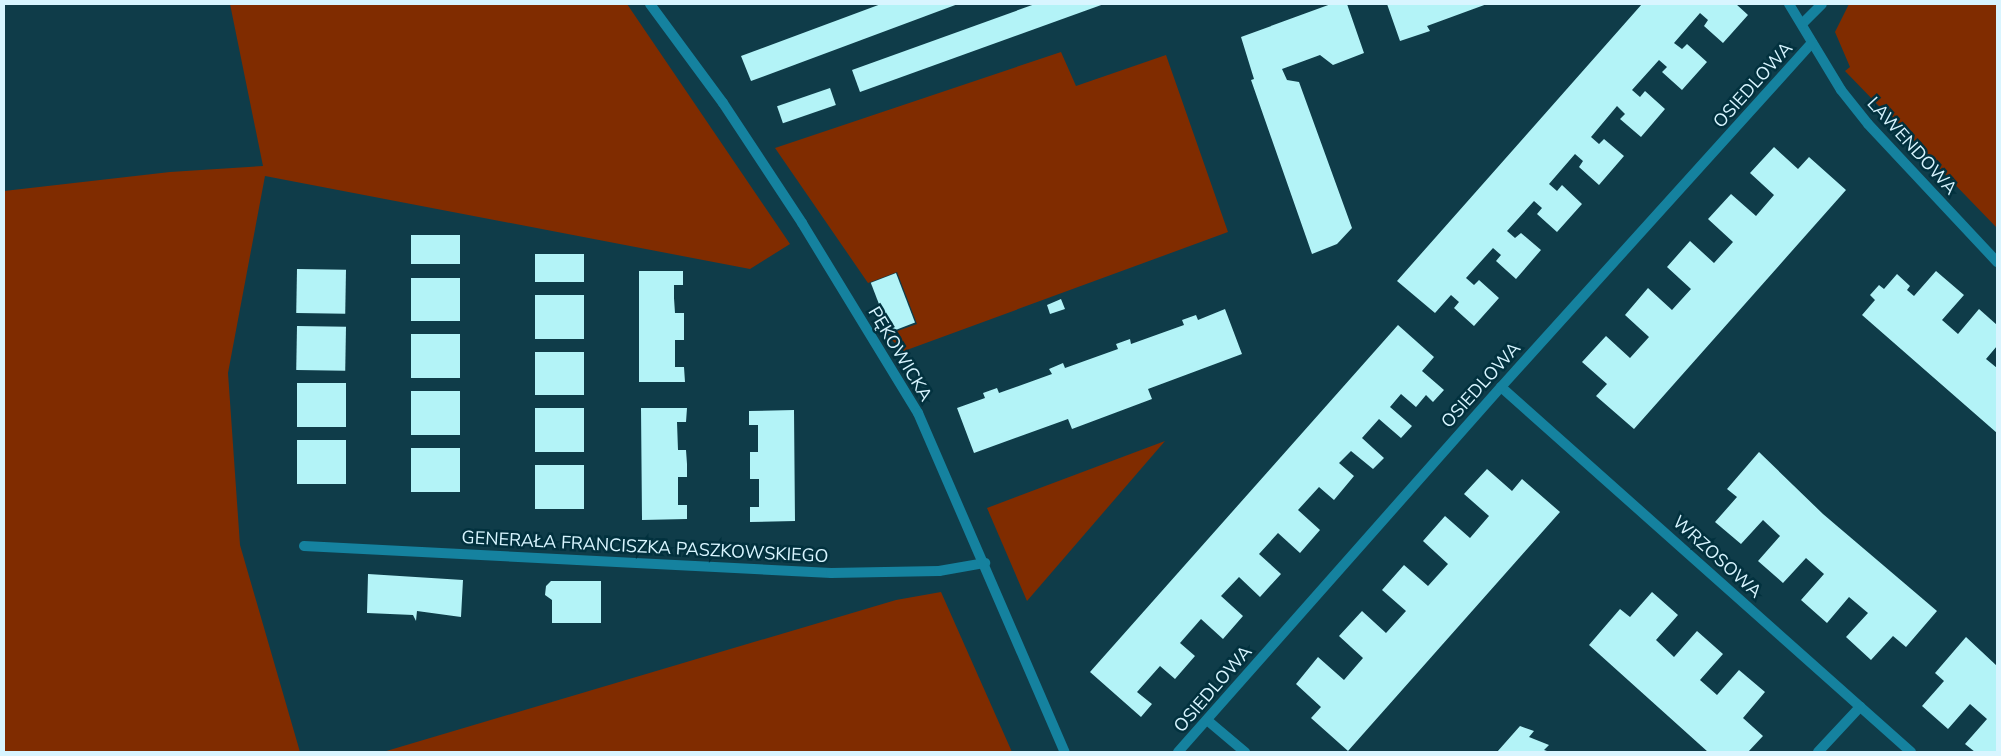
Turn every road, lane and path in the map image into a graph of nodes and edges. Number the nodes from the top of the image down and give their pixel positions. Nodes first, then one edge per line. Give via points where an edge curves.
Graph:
1 (650, 4) edge
2 (1789, 4) edge
3 (1822, 4) edge
4 (1802, 24) junction
5 (1812, 44) junction
6 (1997, 262) edge
7 (1501, 387) junction
8 (304, 546) dead end
9 (984, 563) junction
10 (1860, 707) junction
11 (1207, 720) junction
12 (1065, 752) edge
13 (1178, 752) edge
14 (1245, 752) edge
15 (1818, 752) edge
16 (1911, 752) edge

1 - 9 street, PĘKOWICKA via 723,103 802,223 911,401
2 - 4 street, LAWENDOWA
3 - 4 street
4 - 5 street, LAWENDOWA
5 - 6 street, LAWENDOWA via 1841,90 1868,124
5 - 7 street, OSIEDLOWA
7 - 10 street, WRZOSOWA
7 - 11 street, OSIEDLOWA
8 - 9 street, GENERAŁA FRANCISZKA PASZKOWSKIEGO via 831,573 939,571
9 - 12 street, PĘKOWICKA
10 - 15 street
10 - 16 street, WRZOSOWA
11 - 13 street, OSIEDLOWA
11 - 14 street

